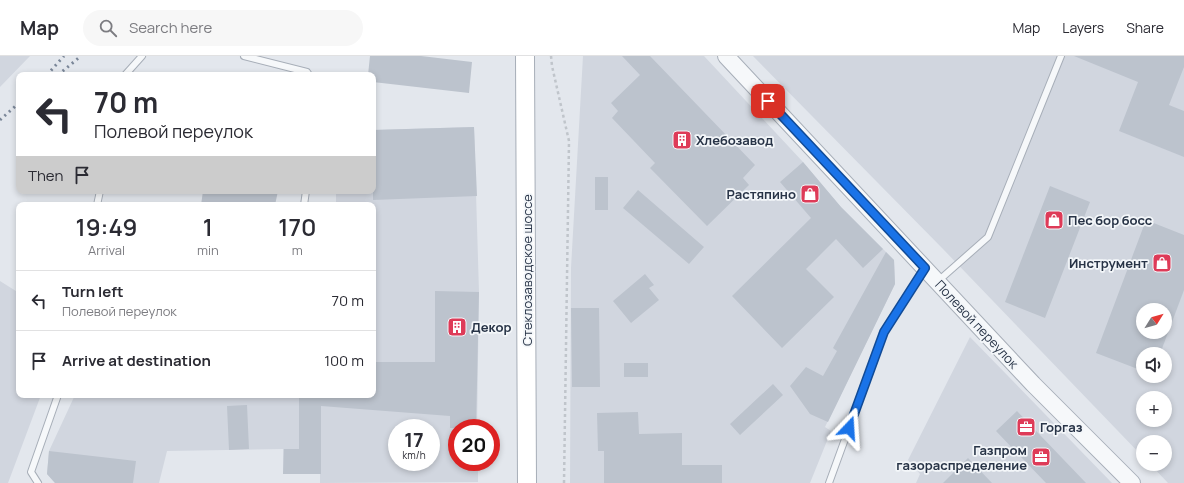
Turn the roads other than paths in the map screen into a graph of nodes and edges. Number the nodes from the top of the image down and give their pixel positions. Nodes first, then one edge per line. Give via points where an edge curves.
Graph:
1 (142, 56) edge
2 (244, 56) edge
3 (525, 56) edge
4 (726, 56) edge
5 (1061, 56) edge
6 (128, 72) edge
7 (307, 72) edge
8 (925, 268) junction
9 (938, 282) junction
10 (57, 398) edge
11 (38, 483) edge
12 (527, 483) edge
13 (828, 483) edge
14 (1132, 483) edge

1 - 6 lane
2 - 7 lane
3 - 12 main road, Стеклозаводское шоссе
4 - 8 street, Полевой переулок
5 - 9 lane via 988,237
8 - 9 street, Полевой переулок
8 - 13 lane via 884,332
9 - 14 street, Полевой переулок via 1038,389
10 - 11 lane via 31,472

